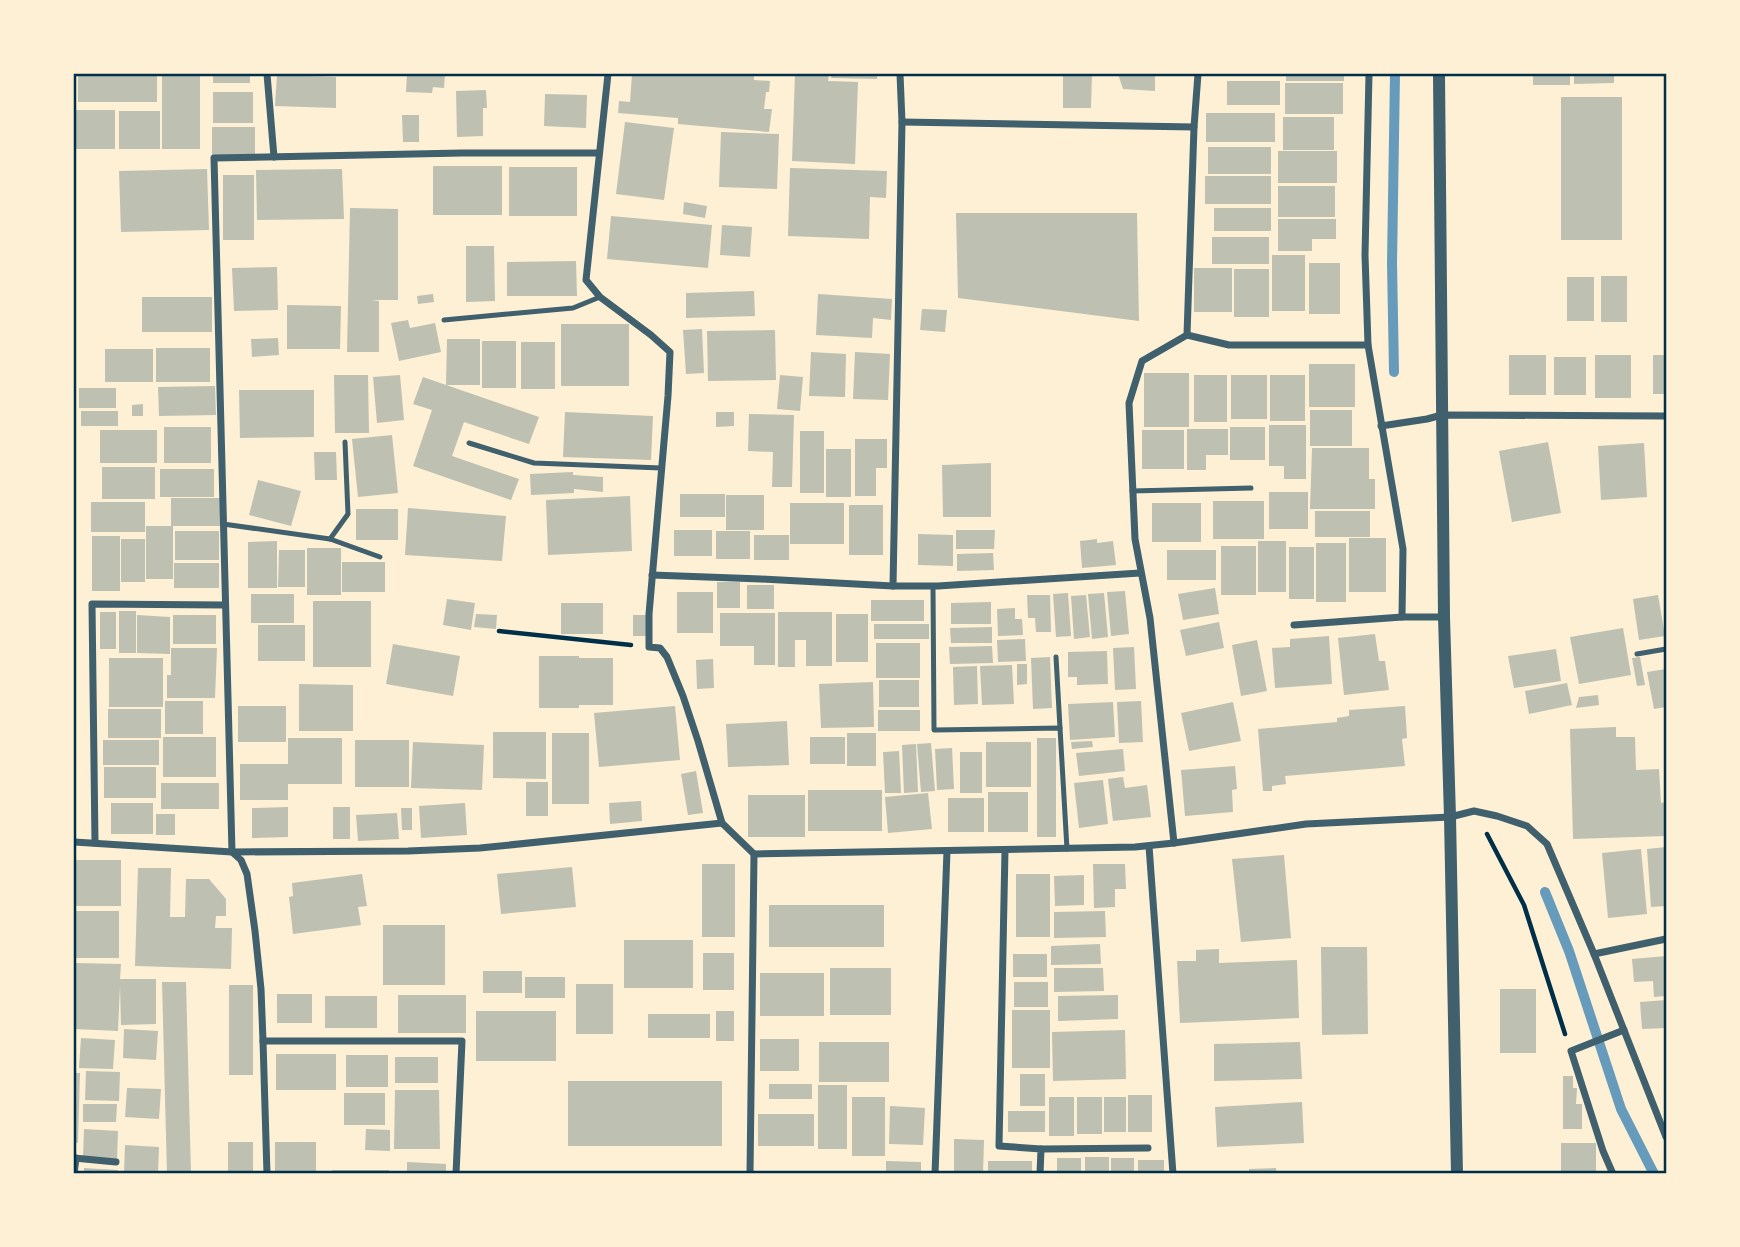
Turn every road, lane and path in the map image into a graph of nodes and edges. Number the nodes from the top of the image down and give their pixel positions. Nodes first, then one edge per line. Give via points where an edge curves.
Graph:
1 (267, 74) edge
2 (608, 74) edge
3 (900, 74) edge
4 (1198, 74) edge
5 (1369, 74) edge
6 (1440, 74) edge
7 (902, 122) junction
8 (1194, 127) junction
9 (599, 153) junction
10 (274, 157) junction
11 (600, 297) junction
12 (444, 320) dead end
13 (1187, 335) junction
14 (1368, 345) junction
15 (1442, 415) junction
16 (1666, 417) edge
17 (1381, 426) junction
18 (345, 442) dead end
19 (469, 443) dead end
20 (662, 468) junction
21 (1251, 488) dead end
22 (1132, 491) junction
23 (223, 524) junction
24 (330, 539) junction
25 (380, 557) dead end
26 (1140, 573) junction
27 (652, 575) junction
28 (893, 586) junction
29 (933, 586) junction
30 (225, 605) junction
31 (1402, 617) junction
32 (1444, 617) junction
33 (1294, 625) dead end
34 (499, 631) dead end
35 (649, 647) junction
36 (1667, 649) edge
37 (1637, 654) dead end
38 (1056, 657) dead end
39 (1060, 728) junction
40 (1474, 811) junction
41 (1450, 817) junction
42 (722, 822) junction
43 (74, 842) edge
44 (95, 843) junction
45 (1174, 843) junction
46 (1149, 846) junction
47 (1066, 849) junction
48 (1005, 850) junction
49 (947, 851) junction
50 (232, 852) junction
51 (754, 854) junction
52 (1667, 939) edge
53 (1594, 954) junction
54 (1624, 1030) junction
55 (263, 1041) junction
56 (1571, 1051) junction
57 (1667, 1137) edge
58 (1148, 1148) dead end
59 (1041, 1149) junction
60 (75, 1158) edge
61 (116, 1162) dead end
62 (74, 1174) edge
63 (267, 1174) edge
64 (456, 1174) edge
65 (750, 1174) edge
66 (935, 1174) edge
67 (1040, 1174) edge
68 (1173, 1174) edge
69 (1457, 1174) edge
70 (1613, 1174) edge

1 - 10 street
2 - 9 street
3 - 7 street
4 - 8 street
5 - 14 street
6 - 15 street
7 - 8 street
7 - 28 street
8 - 13 street
9 - 10 street
9 - 11 street via 586,280
10 - 23 street via 214,158
11 - 12 lane via 573,307
11 - 20 street via 670,352
13 - 14 street via 1229,345
13 - 22 street via 1142,361 1129,403
14 - 17 street
15 - 16 street
15 - 17 street
15 - 32 street
17 - 31 street via 1403,549
18 - 24 lane via 348,514
19 - 20 lane via 534,463
20 - 27 street
21 - 22 lane
22 - 26 street
23 - 24 lane
23 - 30 street
24 - 25 lane
26 - 29 street
26 - 45 street via 1150,618
27 - 28 street
27 - 35 street
28 - 29 street
29 - 39 lane via 934,730
30 - 44 street via 92,604
30 - 50 street
31 - 32 street
31 - 33 street
32 - 41 street
34 - 35 path
35 - 42 street via 660,648 667,657
36 - 37 lane
38 - 39 lane
39 - 47 lane
40 - 41 street
40 - 53 street via 1527,826 1547,844
40 - 56 path via 1524,905
41 - 45 street via 1306,824
41 - 69 street
42 - 50 street via 481,848
42 - 51 street
43 - 44 street
44 - 50 street
45 - 46 street
46 - 47 street
46 - 68 street
47 - 48 street
48 - 49 street
48 - 59 street via 999,1146
49 - 51 street
49 - 66 street
50 - 55 street via 247,874
51 - 65 street
52 - 53 street
53 - 54 street
54 - 56 street
54 - 57 street
55 - 63 street
55 - 64 street via 462,1041
56 - 70 street
58 - 59 street
59 - 67 street
60 - 61 street
60 - 62 street

